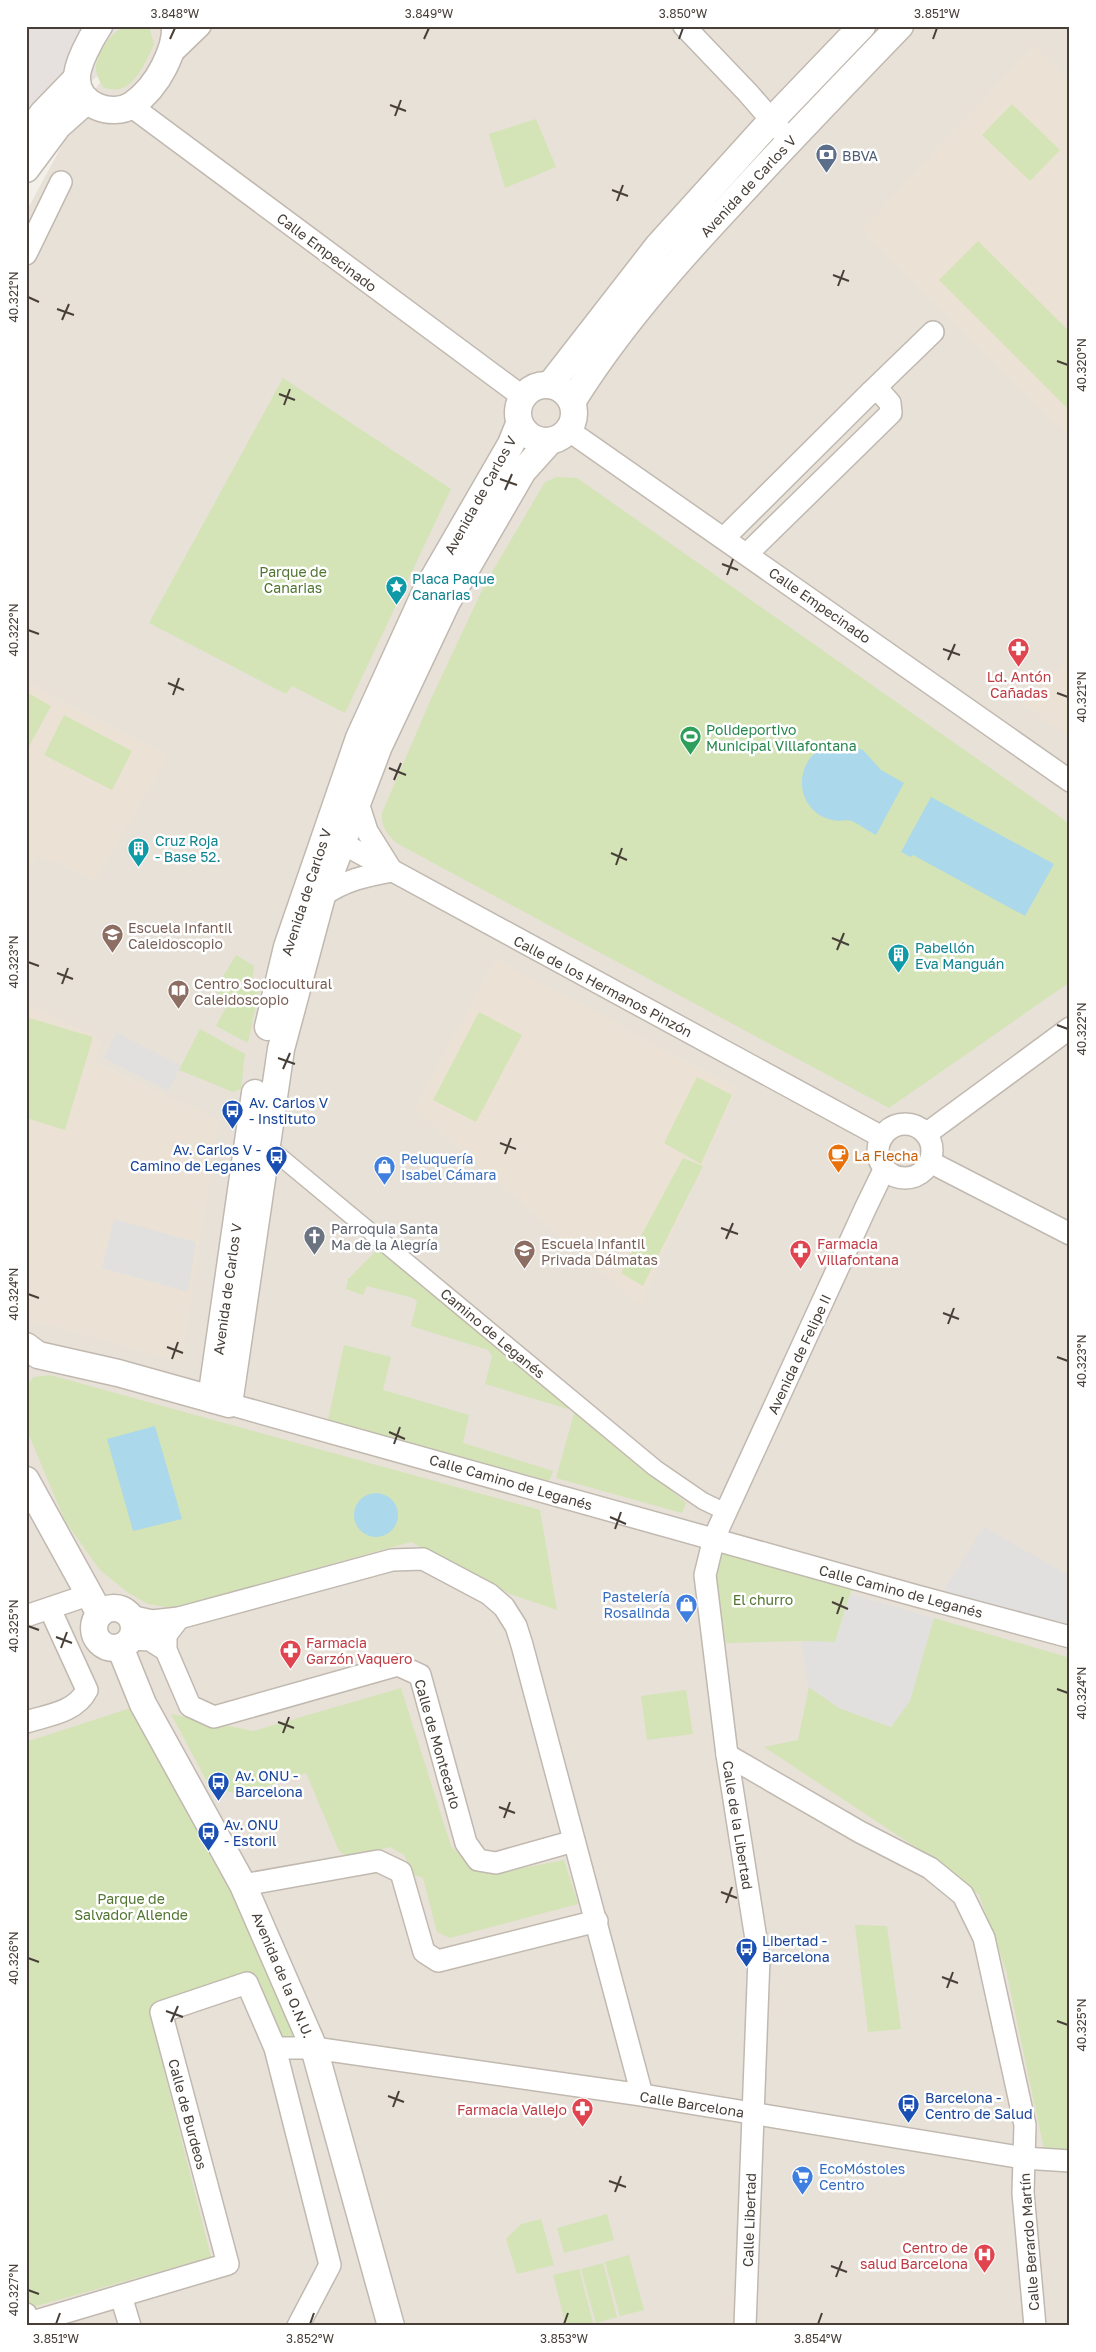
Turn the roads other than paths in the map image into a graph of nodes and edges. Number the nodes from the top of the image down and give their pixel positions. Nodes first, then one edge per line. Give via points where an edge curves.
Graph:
1 (99, 26) edge
2 (175, 26) edge
3 (200, 26) edge
4 (684, 26) edge
5 (862, 26) edge
6 (900, 26) edge
7 (171, 54) junction
8 (81, 90) junction
9 (131, 106) junction
10 (771, 121) junction
11 (26, 136) edge
12 (789, 141) junction
13 (26, 169) edge
14 (61, 182) dead end
15 (26, 254) edge
16 (933, 332) dead end
17 (550, 385) junction
18 (871, 392) junction
19 (523, 397) junction
20 (572, 402) junction
21 (519, 424) junction
22 (559, 436) junction
23 (724, 538) junction
24 (747, 554) junction
25 (1070, 781) edge
26 (358, 800) junction
27 (333, 841) junction
28 (392, 871) junction
29 (322, 896) junction
30 (1070, 1028) edge
31 (926, 1134) junction
32 (882, 1137) junction
33 (266, 1145) junction
34 (930, 1162) junction
35 (886, 1171) junction
36 (1070, 1234) edge
37 (30, 1353) edge
38 (220, 1401) junction
39 (26, 1480) edge
40 (726, 1512) junction
41 (714, 1538) junction
42 (94, 1604) junction
43 (50, 1609) junction
44 (26, 1616) edge
45 (179, 1618) junction
46 (127, 1634) junction
47 (1070, 1637) edge
48 (166, 1650) junction
49 (26, 1722) edge
50 (727, 1755) junction
51 (574, 1841) junction
52 (243, 1885) junction
53 (597, 1921) junction
54 (275, 2048) junction
55 (314, 2048) junction
56 (642, 2095) junction
57 (753, 2114) junction
58 (1024, 2158) junction
59 (1070, 2161) edge
60 (121, 2296) junction
61 (27, 2320) edge
62 (130, 2326) edge
63 (298, 2326) edge
64 (391, 2326) edge
65 (745, 2326) edge
66 (1035, 2326) edge

1 - 8 street via 92,35
2 - 7 street
3 - 7 street
4 - 10 street
5 - 10 street, Avenida de Carlos V
6 - 12 street, Avenida de Carlos V
7 - 9 street via 156,82
8 - 9 street via 110,110
8 - 11 street via 43,113
8 - 13 street
9 - 19 street, Calle Empecinado
10 - 12 street
10 - 17 street, Avenida de Carlos V via 658,246
12 - 20 street, Avenida de Carlos V via 678,262 590,372
14 - 15 street
16 - 18 street
17 - 19 street via 532,388
17 - 20 street via 563,390
18 - 23 street
18 - 24 street via 881,393 890,403 891,413
19 - 21 street via 519,406
20 - 22 street via 574,419
21 - 22 street via 537,440
21 - 27 street, Avenida de Carlos V via 511,444 426,591 359,738
22 - 23 street, Calle Empecinado
22 - 26 street, Avenida de Carlos V via 523,471 447,602 379,746
23 - 24 street, Calle Empecinado
24 - 25 street, Calle Empecinado
26 - 27 street, Avenida de Carlos V
26 - 28 street via 367,831
27 - 28 street, Calle de los Hermanos Pinzón
27 - 29 street, Avenida de Carlos V
27 - 38 street, Avenida de Carlos V via 287,947 264,1045 244,1163
28 - 29 street via 353,878
28 - 32 street, Calle de los Hermanos Pinzón
29 - 33 street, Avenida de Carlos V via 281,1050
30 - 31 street
31 - 32 street via 916,1126 903,1124 891,1127
31 - 34 street via 931,1143
32 - 35 street via 878,1154
33 - 38 street, Avenida de Carlos V
33 - 40 street, Camino de Leganés via 655,1468 703,1501
34 - 35 street via 915,1176 905,1178
34 - 36 street
35 - 40 street, Avenida de Felipe II via 866,1207
37 - 38 street, Calle Camino de Leganés
38 - 41 street, Calle Camino de Leganés
39 - 42 street
40 - 41 street, Avenida de Felipe II
41 - 47 street, Calle Camino de Leganés
41 - 50 street, Calle de la Libertad via 705,1575
42 - 43 street
42 - 46 street via 121,1609
42 - 46 street via 94,1633 100,1642 109,1647
43 - 44 street
43 - 49 street via 87,1690 74,1707
45 - 46 street via 152,1621
45 - 48 street via 166,1636
45 - 51 street via 392,1560 423,1560 489,1594 504,1607 516,1626
46 - 48 street via 150,1640
46 - 52 street, Avenida de la O.N.U. via 143,1704
48 - 51 street, Calle de Montecarlo via 190,1706 214,1717 398,1665 420,1675 466,1843 478,1860 496,1863
50 - 57 street, Calle de la Libertad via 759,1958
50 - 58 street, Calle Berardo Martín via 860,1832 930,1868 963,1895 984,1938 1025,2125
51 - 53 street
52 - 53 street via 378,1861 401,1872 424,1952 438,1961
52 - 55 street, Avenida de la O.N.U.
53 - 56 street
54 - 55 street
54 - 60 street, Calle de Burdeos via 247,1983 161,2012 228,2264
54 - 63 street, Calle de Burdeos via 330,2265
55 - 56 street, Calle Barcelona
55 - 64 street, Avenida de la O.N.U.
56 - 57 street, Calle Barcelona
57 - 58 street, Calle Barcelona
57 - 65 street, Calle Libertad
58 - 59 street, Calle Barcelona
58 - 66 street, Calle Berardo Martín via 1023,2193
60 - 61 street, Calle de Burdeos
60 - 62 street

